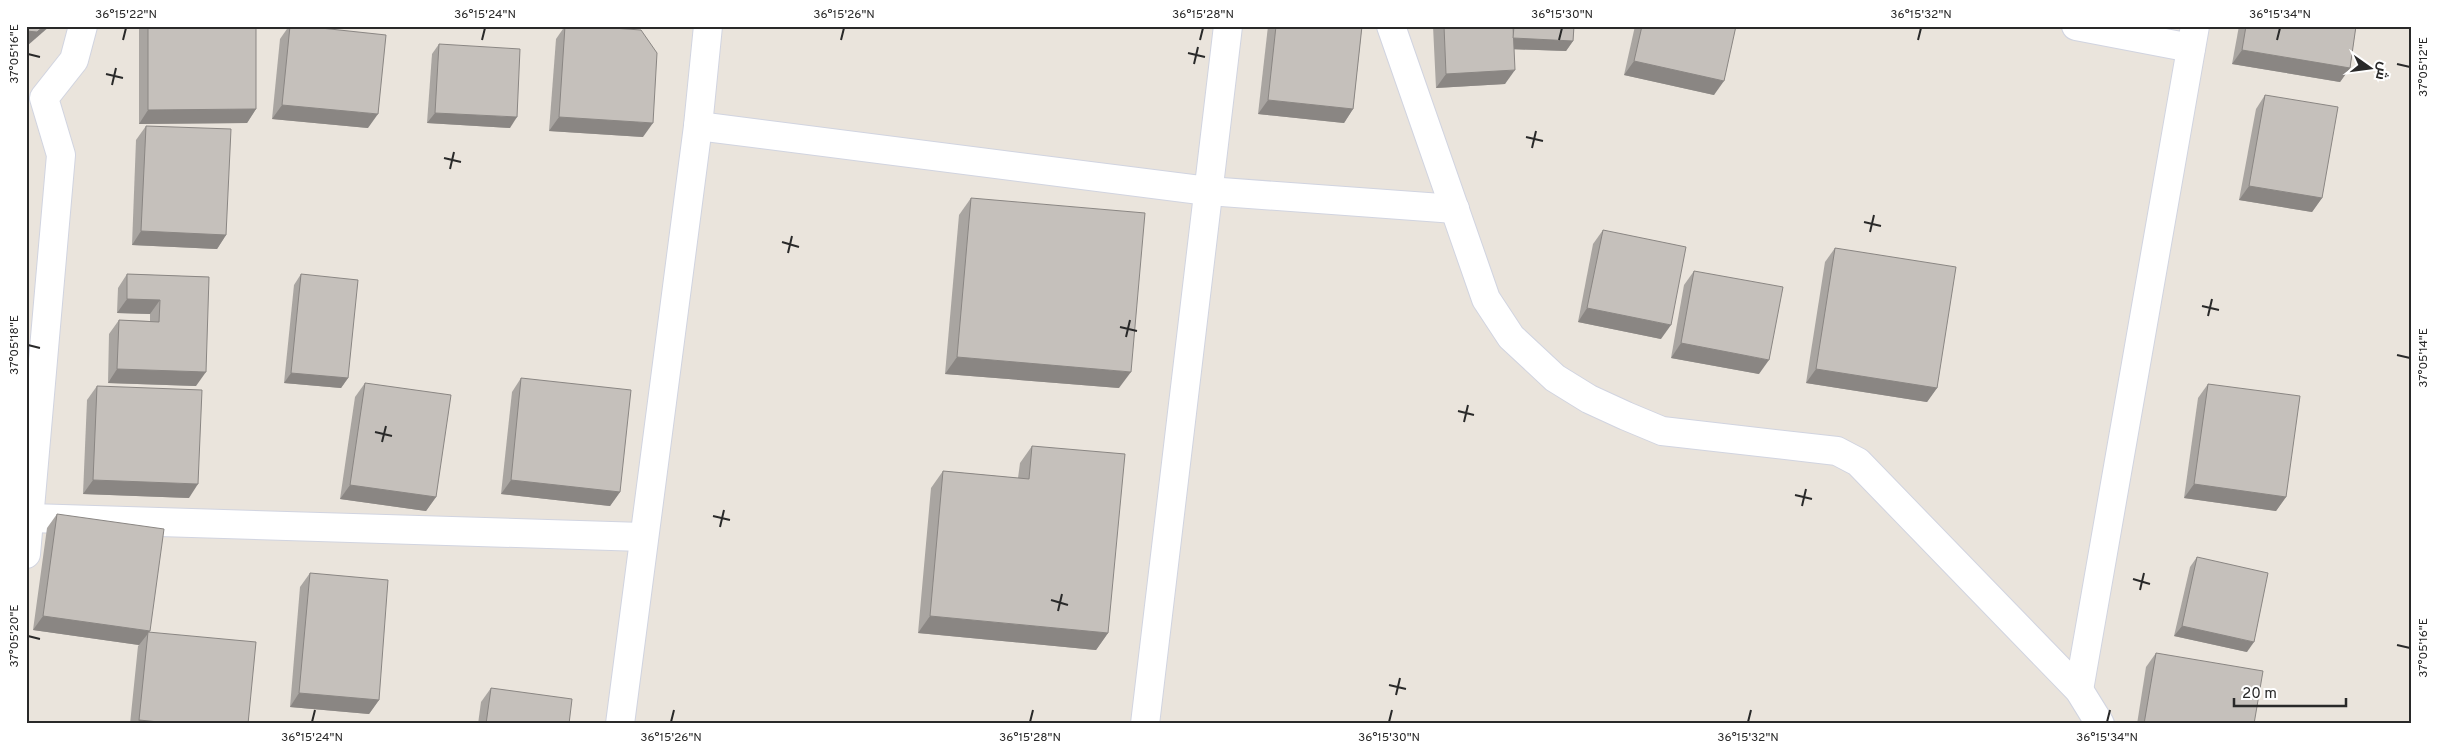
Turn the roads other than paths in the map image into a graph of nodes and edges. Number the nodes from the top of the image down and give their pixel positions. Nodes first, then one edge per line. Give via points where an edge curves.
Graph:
1 (83, 26) edge
2 (708, 26) edge
3 (1228, 26) edge
4 (1391, 26) edge
5 (2076, 26) edge
6 (2193, 37) edge
7 (35, 101) edge
8 (698, 126) junction
9 (1208, 191) junction
10 (1455, 209) junction
11 (30, 518) junction
12 (643, 537) junction
13 (26, 554) edge
14 (2079, 690) junction
15 (620, 724) edge
16 (1145, 724) edge
17 (2100, 724) edge

1 - 7 street via 74,60
2 - 8 street
3 - 9 street
4 - 10 street
5 - 6 street
6 - 14 street
7 - 11 street via 61,155
8 - 9 street
8 - 12 street
9 - 10 street
9 - 16 street
10 - 14 street via 1486,299 1511,337 1555,378 1589,400 1662,431 1837,451 1858,462
11 - 12 street
11 - 13 street
12 - 15 street
14 - 17 street

